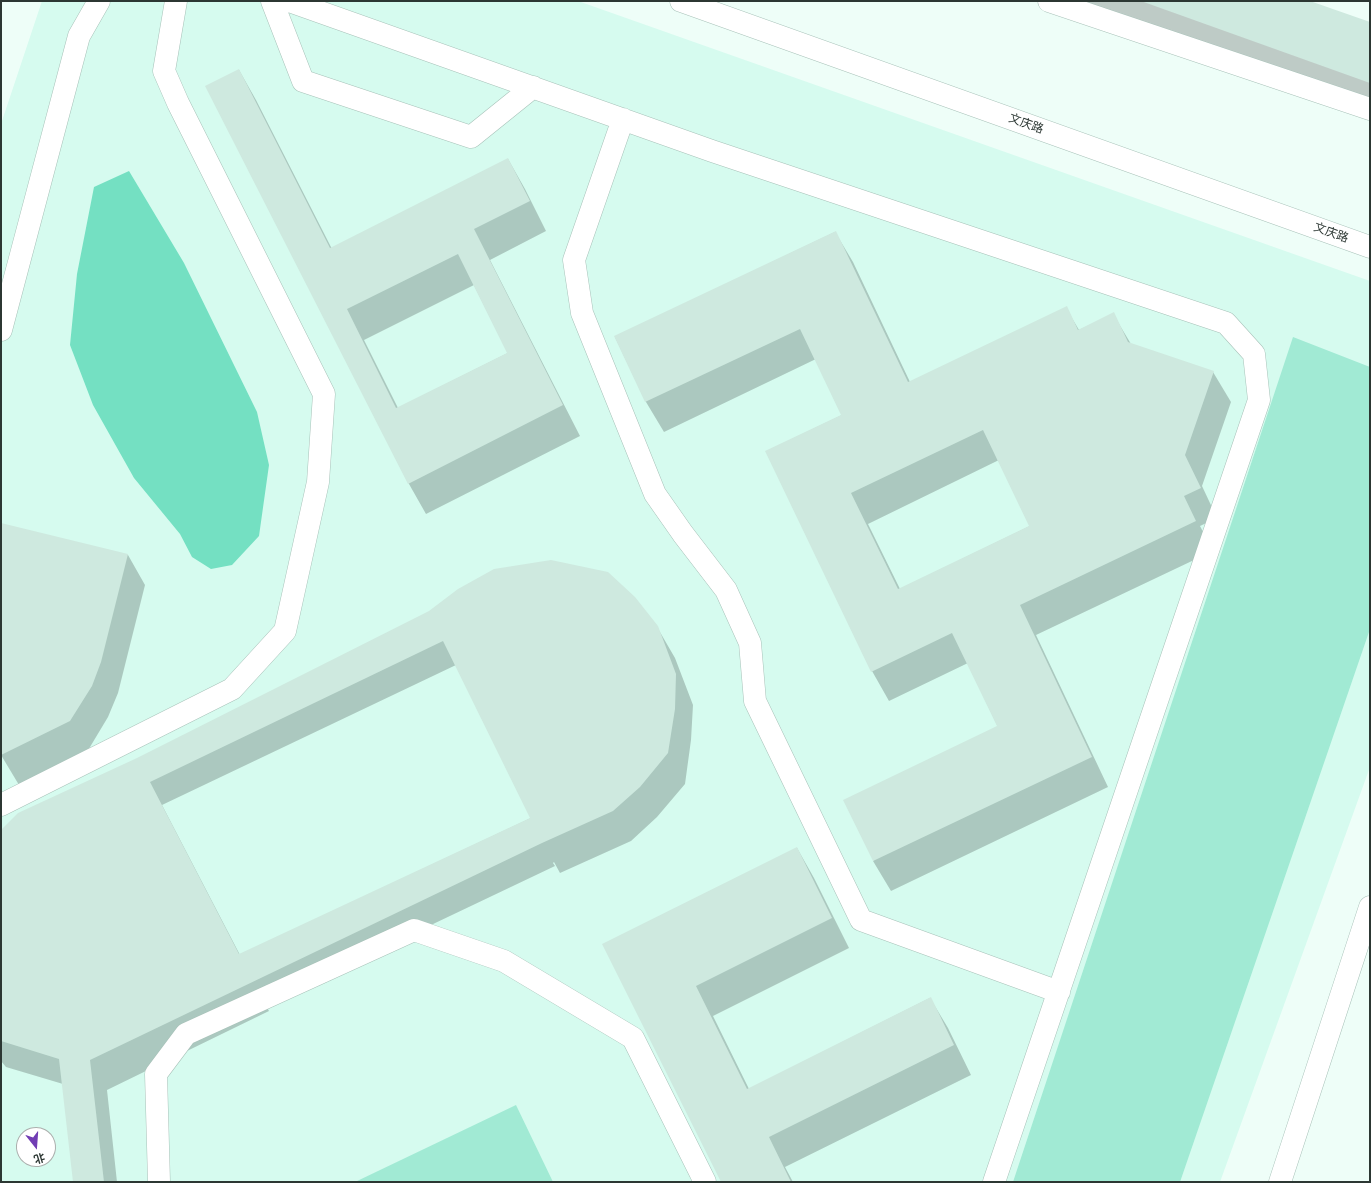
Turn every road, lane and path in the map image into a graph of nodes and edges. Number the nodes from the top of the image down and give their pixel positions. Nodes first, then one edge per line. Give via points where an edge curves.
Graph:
1 (99, 1) edge
2 (176, 1) edge
3 (272, 1) edge
4 (289, 1) edge
5 (681, 1) edge
6 (1049, 1) edge
7 (533, 87) junction
8 (1370, 109) edge
9 (622, 119) junction
10 (1370, 247) edge
11 (1, 330) edge
12 (1, 805) edge
13 (1370, 907) edge
14 (1059, 992) junction
15 (159, 1182) edge
16 (705, 1182) edge
17 (994, 1182) edge
18 (1280, 1182) edge

1 - 11 street via 79,36
2 - 12 street via 164,71 324,394 318,482 285,631 232,689
3 - 7 street via 303,81 471,137
4 - 7 street
5 - 10 street, 文庆路
6 - 8 street
7 - 9 street
9 - 14 street via 574,260 582,313 655,494 726,590 750,643 755,700 861,920
9 - 14 street via 1226,323 1254,354 1259,400
13 - 18 street
14 - 17 street
15 - 16 street via 156,1074 186,1034 414,930 504,961 633,1038

